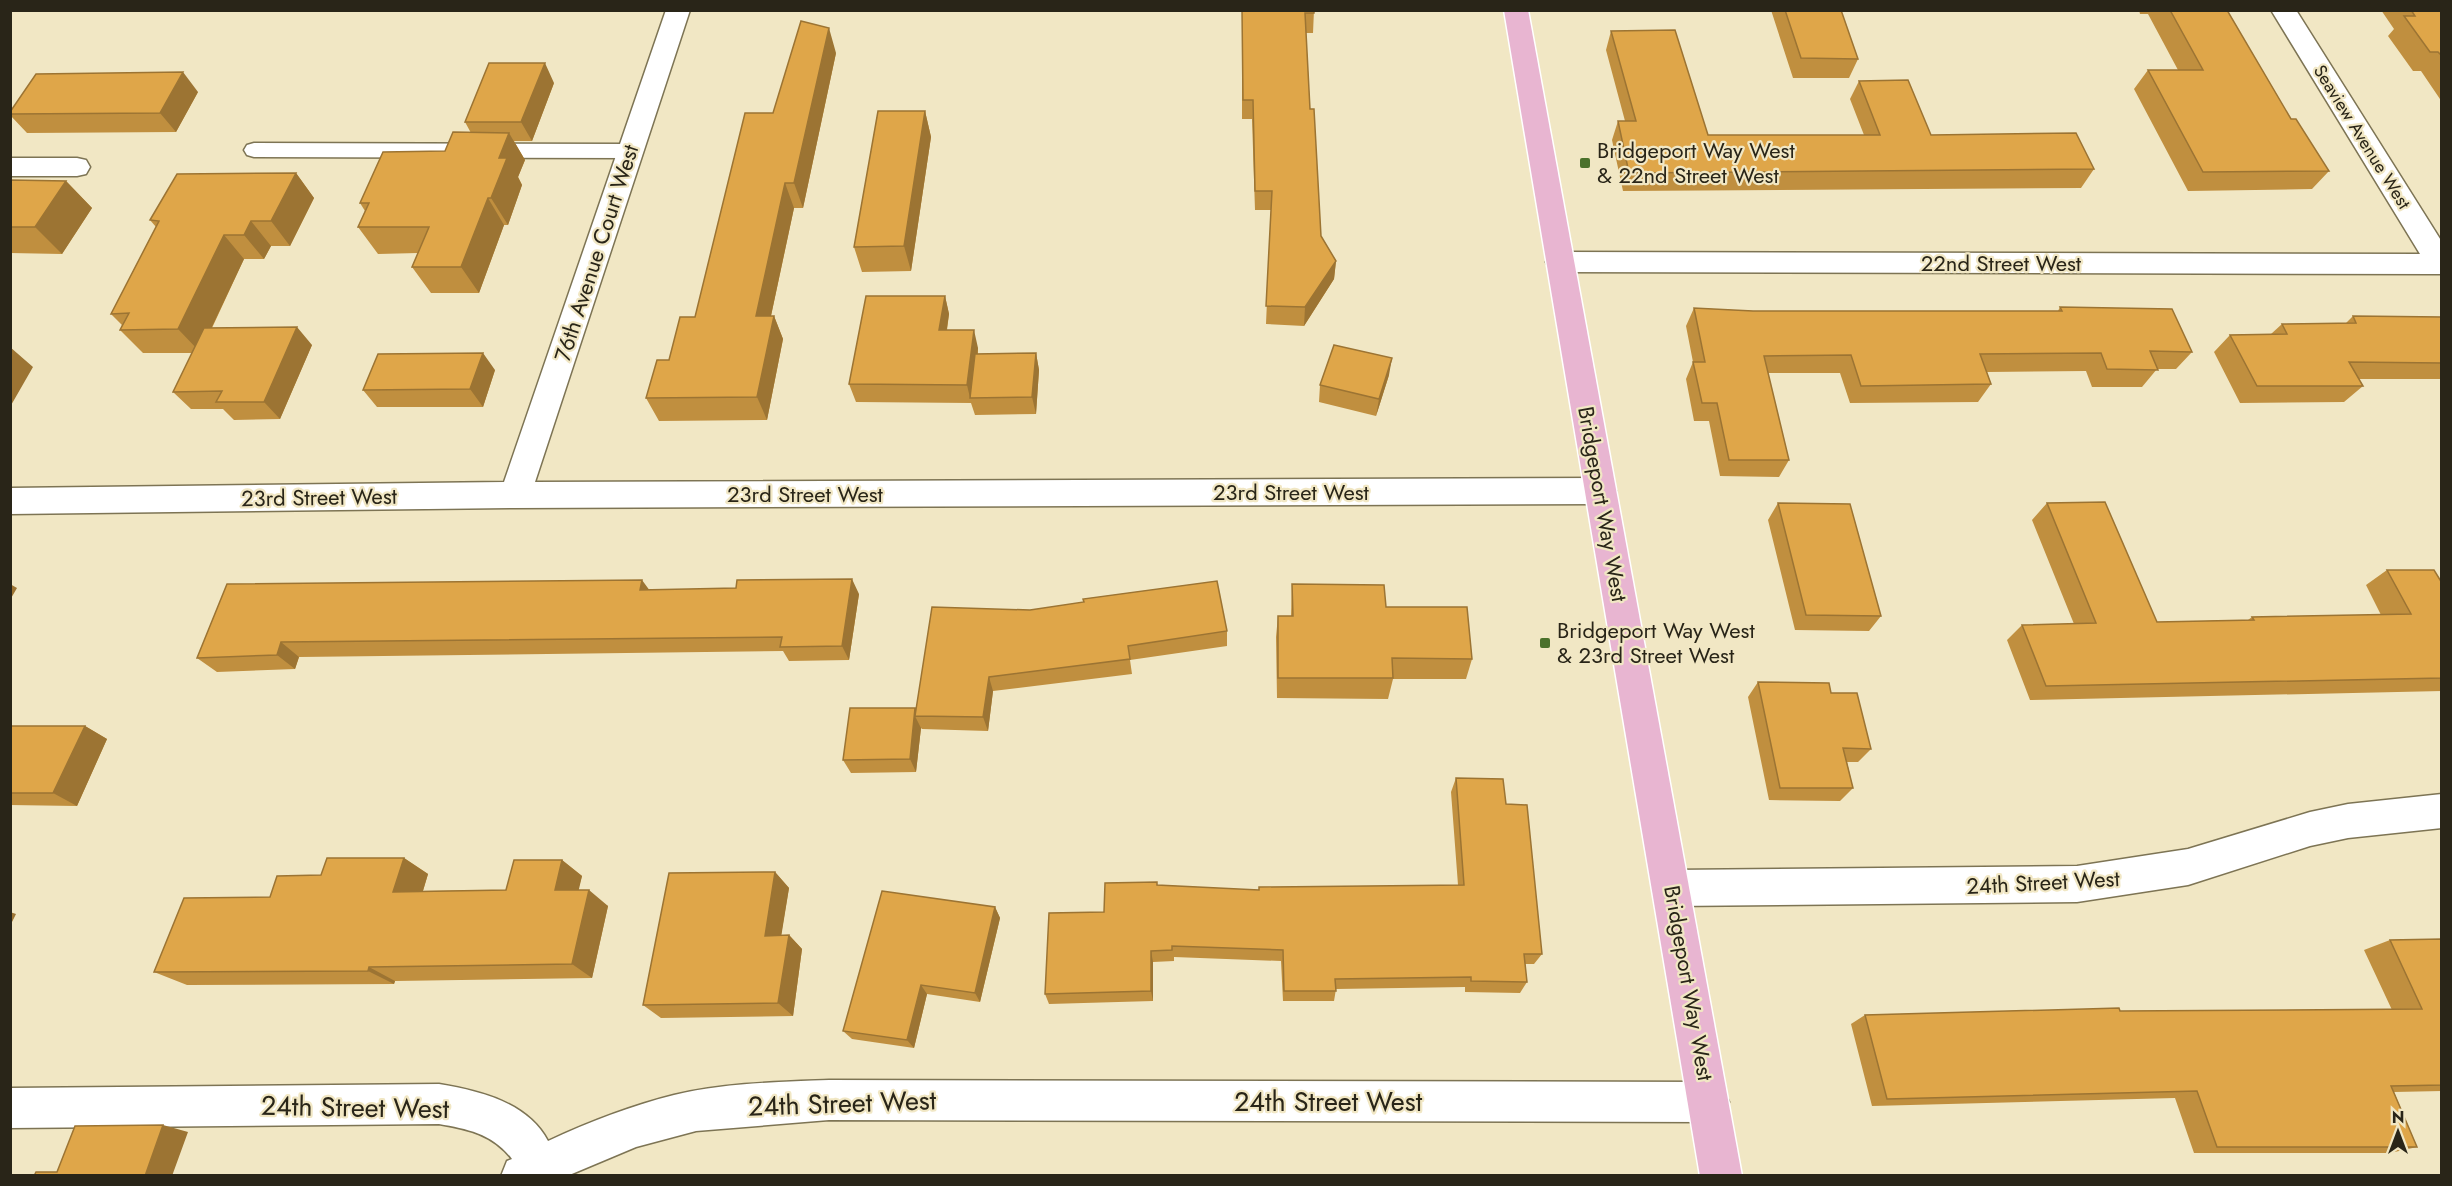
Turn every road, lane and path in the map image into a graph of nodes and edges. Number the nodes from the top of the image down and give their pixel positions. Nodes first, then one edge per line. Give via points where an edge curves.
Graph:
1 (678, 10) edge
2 (1516, 10) edge
3 (2283, 10) edge
4 (254, 150) dead end
5 (630, 151) junction
6 (10, 167) edge
7 (77, 167) dead end
8 (1560, 262) junction
9 (2441, 264) edge
10 (1600, 491) junction
11 (515, 495) junction
12 (10, 501) edge
13 (2442, 811) edge
14 (1672, 888) junction
15 (1709, 1102) junction
16 (10, 1108) edge
17 (531, 1171) edge
18 (1721, 1176) edge

1 - 5 street, 76th Avenue Court West
2 - 8 main road, Bridgeport Way West
3 - 9 street, Seaview Avenue West
4 - 5 lane
5 - 11 street, 76th Avenue Court West
6 - 7 street
8 - 9 street, 22nd Street West
8 - 10 main road, Bridgeport Way West
10 - 11 street, 23rd Street West
10 - 14 main road, Bridgeport Way West
11 - 12 street, 23rd Street West
13 - 14 street, 24th Street West via 2348,821 2188,867 2077,884
14 - 15 main road, Bridgeport Way West
15 - 17 street, 24th Street West via 829,1100 718,1107 654,1120
15 - 18 main road, Bridgeport Way West
16 - 17 street, 24th Street West via 439,1104 465,1108 506,1124 531,1148

